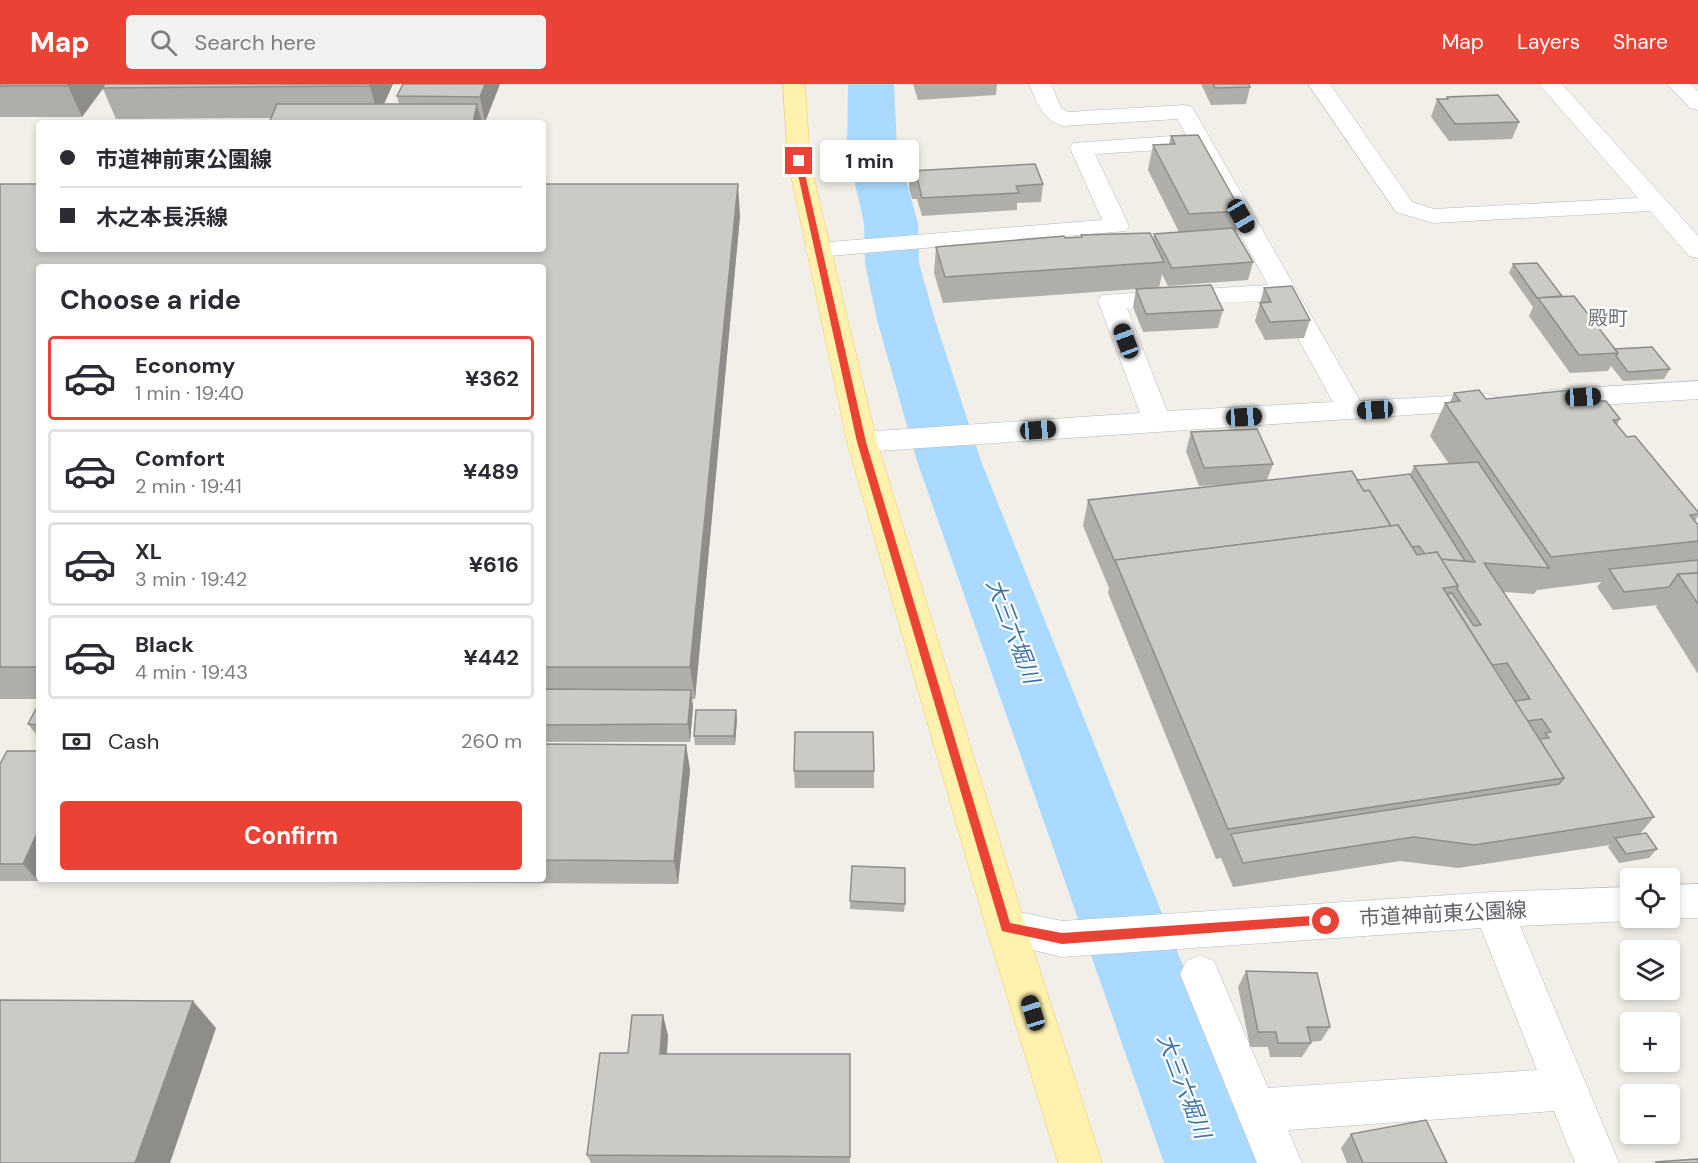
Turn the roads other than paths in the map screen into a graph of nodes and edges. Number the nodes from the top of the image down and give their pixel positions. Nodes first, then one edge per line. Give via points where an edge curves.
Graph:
1 (794, 84) edge
2 (1040, 84) edge
3 (1319, 84) edge
4 (1550, 84) edge
5 (1678, 84) edge
6 (1698, 103) edge
7 (1199, 141) junction
8 (1654, 204) junction
9 (817, 250) junction
10 (1698, 251) edge
11 (1284, 292) junction
12 (1698, 390) edge
13 (1352, 411) junction
14 (1157, 421) junction
15 (862, 442) junction
16 (1698, 901) edge
17 (1680, 902) edge
18 (1620, 904) edge
19 (1493, 910) junction
20 (1006, 927) junction
21 (1200, 974) dead end
22 (1564, 1089) junction
23 (1256, 1111) junction
24 (1080, 1163) edge
25 (1280, 1163) edge
26 (1597, 1163) edge

1 - 9 main road via 799,161
2 - 7 street via 1053,111 1063,119 1184,112
3 - 8 street via 1404,207 1433,216
4 - 8 street
5 - 6 street
7 - 9 street via 1081,148 1117,226
7 - 11 street
8 - 10 street
9 - 15 main road
11 - 13 street
11 - 14 street via 1111,301
12 - 13 street
13 - 14 street
14 - 15 street
15 - 20 main road
16 - 17 street
18 - 19 street, 市道神前東公園線
19 - 20 street, 市道神前東公園線 via 1062,939
19 - 22 street
20 - 24 main road
21 - 23 street
22 - 23 street
22 - 26 street
23 - 25 street

